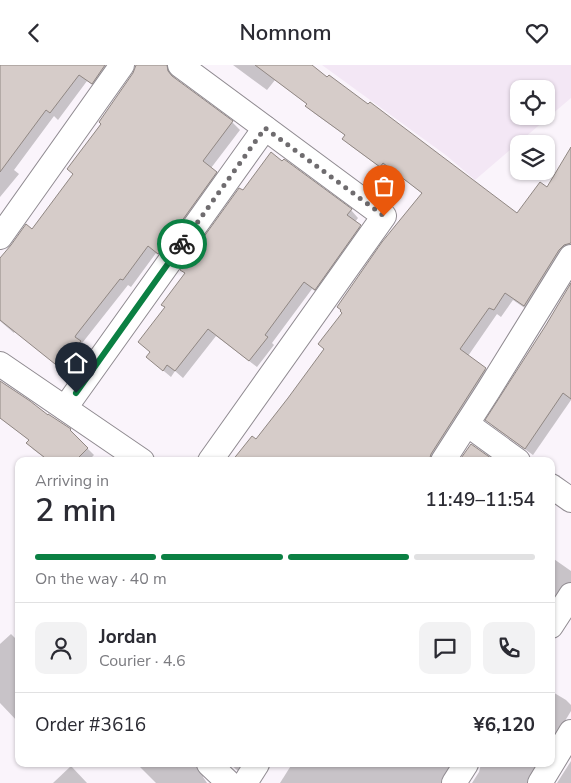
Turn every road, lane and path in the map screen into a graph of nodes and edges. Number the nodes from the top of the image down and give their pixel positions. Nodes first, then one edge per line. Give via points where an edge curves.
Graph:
1 (122, 65) edge
2 (180, 65) edge
3 (265, 128) junction
4 (0, 237) edge
5 (571, 257) edge
6 (0, 365) edge
7 (65, 408) junction
8 (467, 424) junction
9 (136, 457) edge
10 (213, 457) edge
11 (446, 457) edge
12 (512, 457) edge
13 (571, 595) edge
14 (555, 621) edge
15 (571, 732) edge
16 (555, 758) edge
17 (212, 767) edge
18 (255, 767) edge
19 (464, 767) edge
20 (550, 767) edge
21 (229, 783) edge
22 (245, 783) edge
23 (454, 783) edge
24 (540, 783) edge

1 - 4 street
2 - 3 street
3 - 7 street
3 - 10 street via 384,216
5 - 8 street
6 - 7 street
7 - 9 street
8 - 11 street
8 - 12 street
13 - 14 street
15 - 16 street
17 - 21 street
18 - 22 street
19 - 23 street
20 - 24 street

